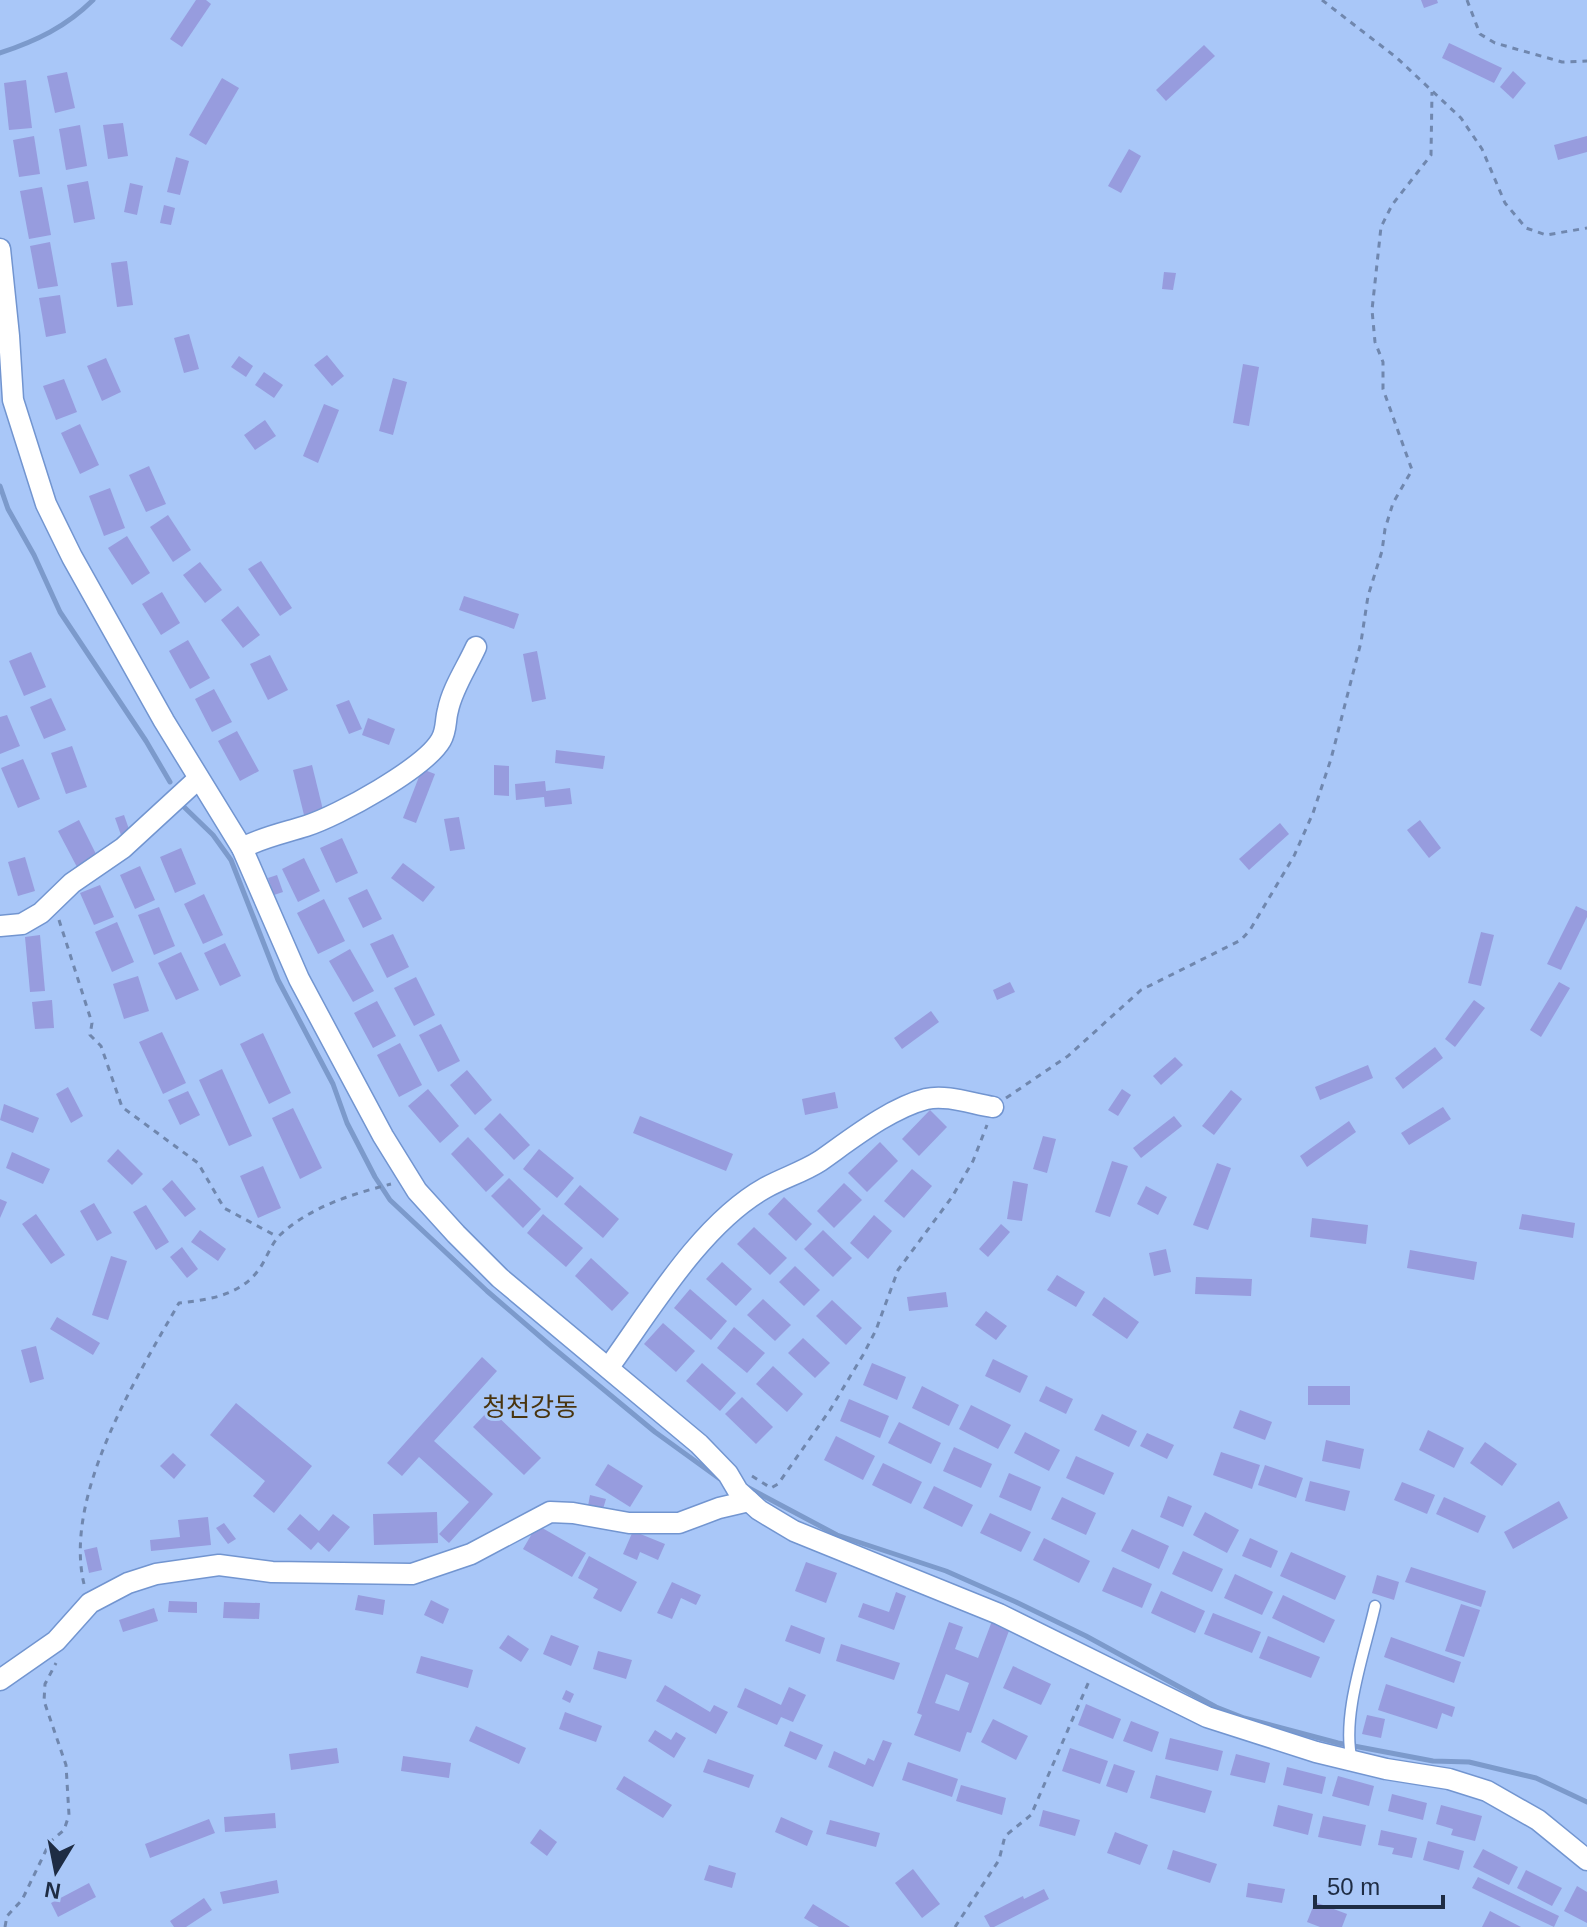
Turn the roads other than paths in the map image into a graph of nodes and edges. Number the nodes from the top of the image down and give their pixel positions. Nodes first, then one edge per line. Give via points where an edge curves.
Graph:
1 (0, 249) edge
2 (476, 647) dead end
3 (198, 779) junction
4 (242, 848) junction
5 (0, 926) edge
6 (993, 1107) road end
7 (609, 1367) junction
8 (739, 1489) junction
9 (1375, 1606) dead end
10 (0, 1680) edge
11 (1351, 1755) junction
12 (1587, 1860) edge

1 - 3 street via 13,400 34,473 72,557
2 - 4 street via 448,709 441,741 418,764 336,813
3 - 4 street
3 - 5 street via 41,913 22,924
4 - 7 street via 299,979 417,1191 500,1278
6 - 7 street via 927,1099 765,1188 713,1232 680,1269
7 - 8 street via 699,1444
8 - 10 street via 719,1508 679,1523 629,1523 550,1512 471,1554 412,1574 186,1568 128,1583 90,1603 56,1641
8 - 11 street via 794,1531 999,1614 1218,1722 1291,1745
9 - 11 lane via 1352,1708
11 - 12 street via 1386,1769 1487,1791 1538,1820

